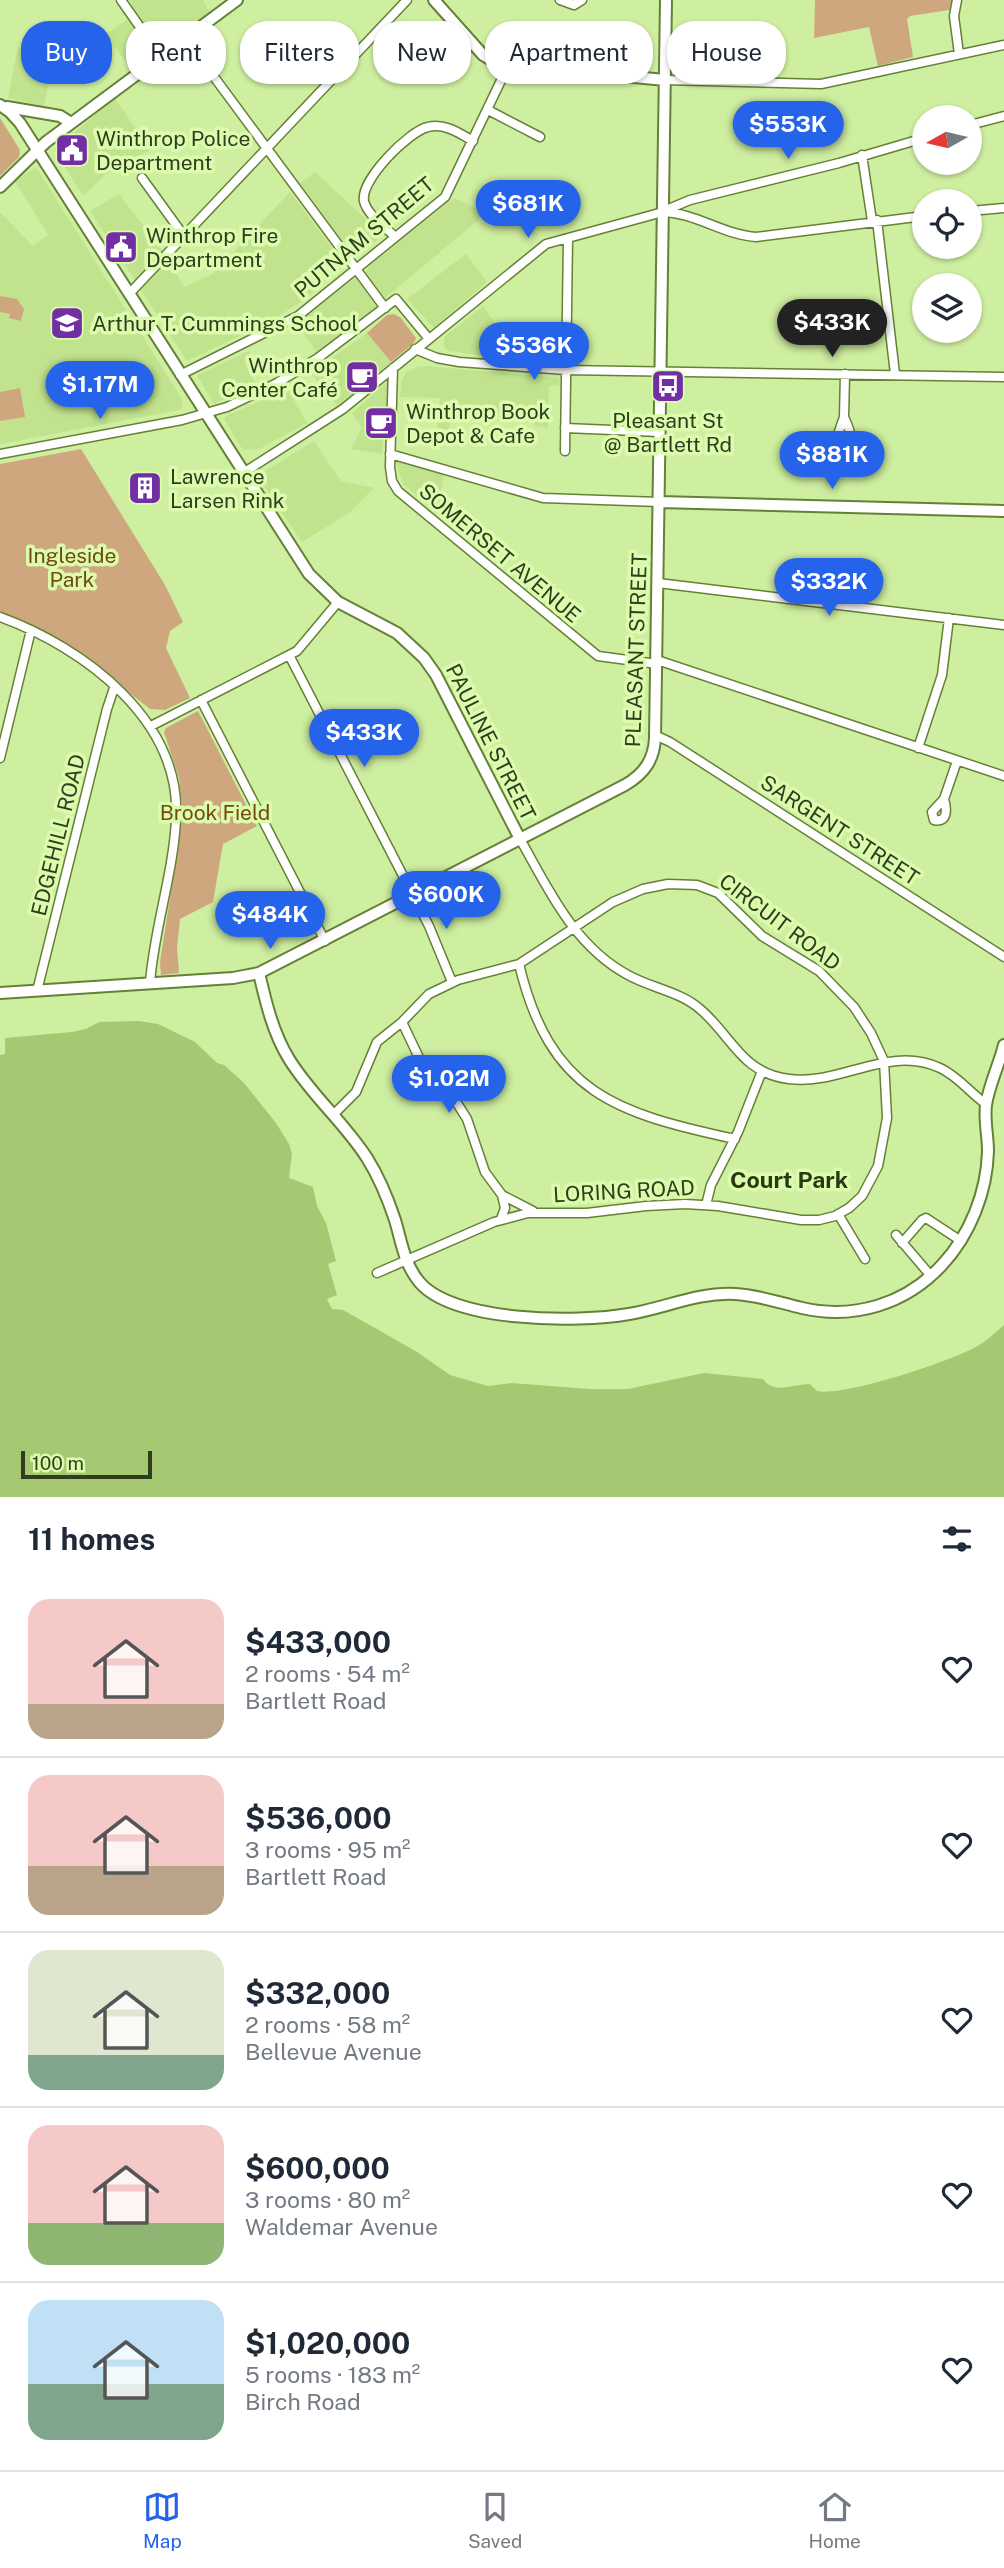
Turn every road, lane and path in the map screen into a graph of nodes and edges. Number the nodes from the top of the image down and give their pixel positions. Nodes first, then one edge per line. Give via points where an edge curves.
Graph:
1 (121, 0) edge
2 (237, 0) edge
3 (407, 0) edge
4 (433, 0) edge
5 (560, 0) edge
6 (583, 0) edge
7 (666, 0) edge
8 (957, 0) edge
9 (136, 21) edge
10 (210, 21) edge
11 (1004, 45) edge
12 (959, 54) junction
13 (485, 56) edge
14 (653, 79) edge
15 (665, 80) junction
16 (126, 83) edge
17 (219, 84) edge
18 (500, 84) edge
19 (0, 105) edge
20 (488, 110) junction
21 (1004, 116) edge
22 (982, 122) edge
23 (71, 123) junction
24 (540, 137) dead end
25 (473, 141) junction
26 (912, 141) edge
27 (267, 149) junction
28 (37, 150) junction
29 (862, 155) junction
30 (142, 178) dead end
31 (0, 187) edge
32 (1004, 208) edge
33 (982, 210) edge
34 (663, 212) junction
35 (912, 217) edge
36 (874, 221) junction
37 (184, 236) junction
38 (395, 237) junction
39 (568, 238) junction
40 (355, 269) junction
41 (129, 294) junction
42 (385, 308) junction
43 (429, 339) junction
44 (415, 349) junction
45 (393, 368) junction
46 (566, 370) junction
47 (661, 371) junction
48 (845, 374) junction
49 (895, 374) junction
50 (1004, 374) edge
51 (180, 375) junction
52 (206, 414) junction
53 (844, 417) dead end
54 (565, 428) junction
55 (660, 432) junction
56 (565, 451) dead end
57 (0, 454) edge
58 (390, 454) junction
59 (243, 473) junction
60 (659, 502) junction
61 (1004, 511) edge
62 (658, 583) junction
63 (338, 602) junction
64 (0, 617) edge
65 (949, 618) junction
66 (1004, 625) edge
67 (31, 631) junction
68 (289, 655) junction
69 (657, 662) junction
70 (114, 688) junction
71 (201, 700) junction
72 (151, 726) junction
73 (656, 735) junction
74 (918, 748) junction
75 (0, 758) edge
76 (957, 761) junction
77 (1004, 776) edge
78 (944, 799) dead end
79 (520, 839) junction
80 (412, 895) junction
81 (573, 928) junction
82 (325, 940) junction
83 (1004, 957) edge
84 (519, 964) junction
85 (259, 973) junction
86 (452, 982) junction
87 (150, 983) junction
88 (37, 991) junction
89 (0, 993) edge
90 (402, 1022) junction
91 (1004, 1045) edge
92 (884, 1061) junction
93 (762, 1071) junction
94 (986, 1104) junction
95 (334, 1114) junction
96 (736, 1139) junction
97 (502, 1195) junction
98 (706, 1205) junction
99 (536, 1212) junction
100 (838, 1214) junction
101 (501, 1219) junction
102 (895, 1235) dead end
103 (961, 1241) junction
104 (902, 1243) junction
105 (865, 1259) dead end
106 (407, 1261) junction
107 (377, 1273) dead end
108 (931, 1276) junction

1 - 9 street
2 - 10 main road
3 - 27 street
4 - 13 main road
5 - 6 street via 574,5
7 - 15 main road, PLEASANT STREET
8 - 12 street via 954,16
11 - 12 street
12 - 15 street via 816,85
14 - 15 main road
15 - 34 main road, PLEASANT STREET
16 - 23 main road
17 - 27 street
18 - 20 street, PUTNAM STREET
19 - 23 main road via 60,116
19 - 28 main road, PAULINE STREET via 15,116
20 - 24 street
20 - 25 street, PUTNAM STREET
21 - 22 street
23 - 28 main road
25 - 38 street, PUTNAM STREET via 445,197
25 - 38 street via 444,127 422,128 372,176 364,189 365,206
26 - 29 street
27 - 37 street
27 - 40 street
28 - 31 main road
28 - 41 main road, PAULINE STREET
29 - 34 street via 690,200
29 - 36 street
30 - 37 street
32 - 33 street
34 - 36 street via 756,237
34 - 39 street
34 - 47 main road, PLEASANT STREET
35 - 36 street
36 - 49 street
37 - 41 street
38 - 40 street, PUTNAM STREET
39 - 43 street via 546,244
39 - 46 street
40 - 42 street
40 - 51 street, PUTNAM STREET via 290,321
41 - 51 main road, PAULINE STREET
42 - 43 street via 396,299
42 - 52 street via 299,370
43 - 44 street
44 - 45 street
44 - 46 street via 459,362
45 - 58 street, SOMERSET AVENUE
45 - 59 street via 327,421
46 - 47 street
46 - 54 street
47 - 48 street
47 - 55 main road, PLEASANT STREET
48 - 49 street
48 - 53 street
49 - 50 street
51 - 52 main road, PAULINE STREET
52 - 57 street
52 - 59 main road, PAULINE STREET
54 - 55 street
54 - 56 street
55 - 60 main road, PLEASANT STREET
58 - 60 street via 543,498
58 - 69 street, SOMERSET AVENUE via 391,476 398,491 598,656
59 - 63 main road, PAULINE STREET via 309,574
60 - 61 main road
60 - 62 main road, PLEASANT STREET
62 - 65 street
62 - 69 main road, PLEASANT STREET
63 - 68 street via 304,645
63 - 79 main road, PAULINE STREET via 397,633 428,662
64 - 67 street
65 - 66 street
65 - 74 street via 942,675
67 - 70 street via 69,652
67 - 75 street
68 - 71 street
68 - 80 street
69 - 73 main road, PLEASANT STREET
69 - 74 street, SOMERSET AVENUE
70 - 72 street
70 - 88 street, EDGEHILL ROAD
71 - 72 street
71 - 82 street
72 - 87 street via 170,767 176,814
73 - 79 main road, PLEASANT STREET via 653,756 638,777
73 - 83 street, SARGENT STREET
74 - 76 street, SOMERSET AVENUE
76 - 77 street, SOMERSET AVENUE
76 - 78 street
79 - 80 main road, PLEASANT STREET
79 - 81 street
80 - 82 main road, PLEASANT STREET
80 - 86 street
81 - 84 street, CIRCUIT ROAD
81 - 92 street, CIRCUIT ROAD via 613,902 650,887 685,884 713,890 762,936 813,967 841,991
81 - 93 street via 615,968 693,1003 743,1058
82 - 85 main road, PLEASANT STREET
84 - 86 street, CIRCUIT ROAD
84 - 96 street via 543,1034 585,1084 648,1116
85 - 87 main road, PLEASANT STREET
85 - 95 main road via 285,1052
86 - 90 street, CIRCUIT ROAD via 425,997
87 - 88 main road, PLEASANT STREET
88 - 89 main road, PLEASANT STREET
90 - 95 street, CIRCUIT ROAD via 376,1042 356,1092
90 - 97 street via 422,1064 465,1114 485,1172
91 - 94 main road
92 - 93 street via 813,1080
92 - 94 street via 941,1068
92 - 100 street, LORING ROAD via 887,1118 880,1162 862,1196
93 - 96 street
94 - 103 main road via 985,1177
95 - 106 main road via 377,1176
96 - 98 street via 711,1185
97 - 99 street
97 - 101 street via 505,1208
98 - 99 street, LORING ROAD
98 - 100 street, LORING ROAD via 805,1220
99 - 101 street, LORING ROAD
100 - 105 street
101 - 106 street, LORING ROAD
102 - 104 street
103 - 104 street via 926,1218
103 - 108 main road
104 - 108 street
106 - 107 street, LORING ROAD
106 - 108 main road via 421,1285 445,1302 556,1318 615,1316 726,1294 757,1296 822,1312 853,1312 893,1300

